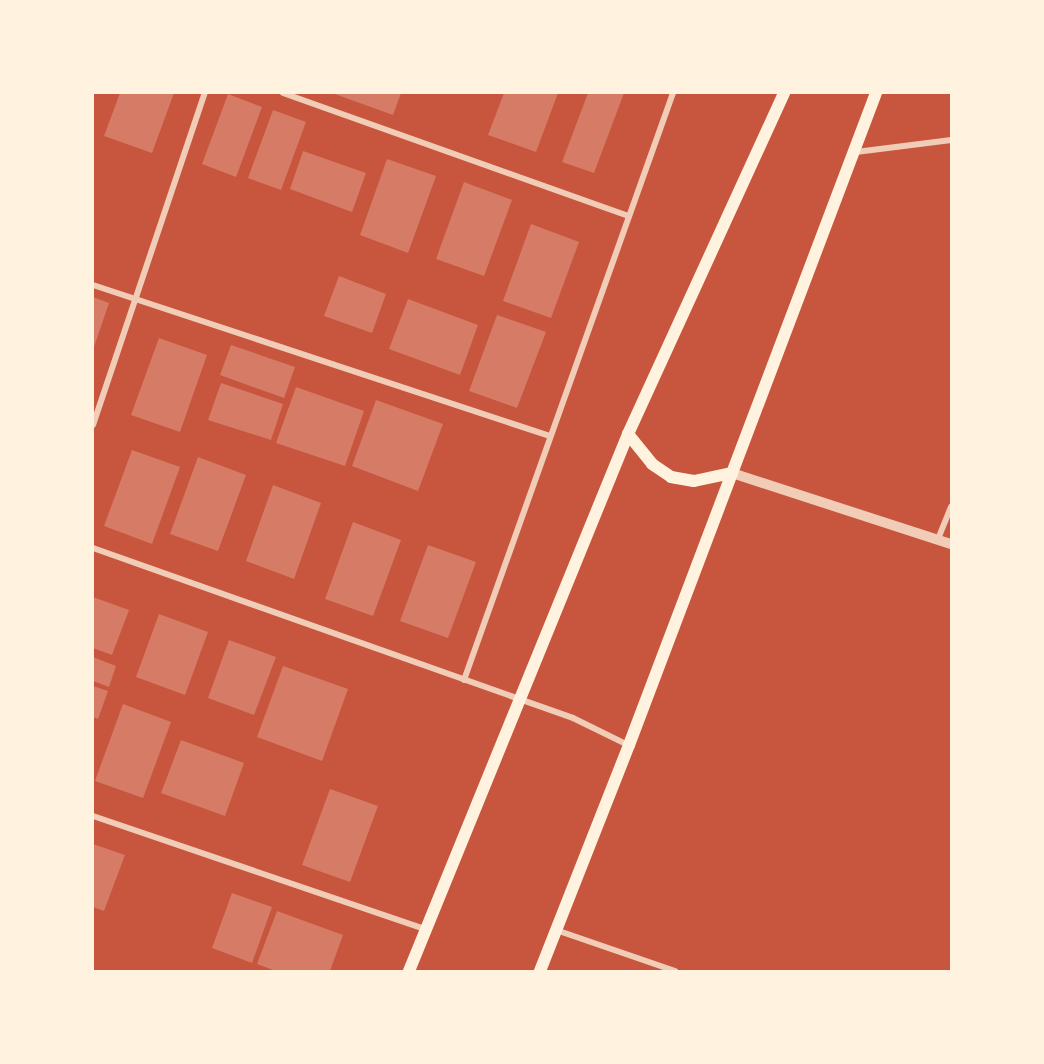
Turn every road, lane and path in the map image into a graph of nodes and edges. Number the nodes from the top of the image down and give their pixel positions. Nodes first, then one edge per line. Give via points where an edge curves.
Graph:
1 (205, 93) edge
2 (283, 93) edge
3 (673, 93) edge
4 (784, 93) edge
5 (876, 93) edge
6 (951, 140) edge
7 (855, 152) junction
8 (628, 216) junction
9 (93, 285) edge
10 (135, 300) junction
11 (93, 426) edge
12 (628, 434) junction
13 (549, 436) junction
14 (732, 473) junction
15 (951, 507) edge
16 (938, 539) junction
17 (951, 544) edge
18 (93, 548) edge
19 (464, 680) junction
20 (521, 699) junction
21 (629, 745) junction
22 (93, 816) edge
23 (424, 929) junction
24 (555, 930) junction
25 (409, 971) edge
26 (540, 971) edge
27 (675, 971) edge

1 - 10 street
2 - 8 street
3 - 8 street
4 - 12 main road
5 - 7 main road
6 - 7 street
7 - 14 main road
8 - 13 street
9 - 10 street
10 - 11 street
10 - 13 street
12 - 14 main road via 652,464 671,477 694,481
12 - 20 main road
13 - 19 street
14 - 16 street
14 - 21 main road
15 - 16 street
16 - 17 street
18 - 19 street
19 - 20 street
20 - 21 street
20 - 23 main road
21 - 24 main road
22 - 23 street
23 - 25 main road
24 - 26 main road
24 - 27 street

